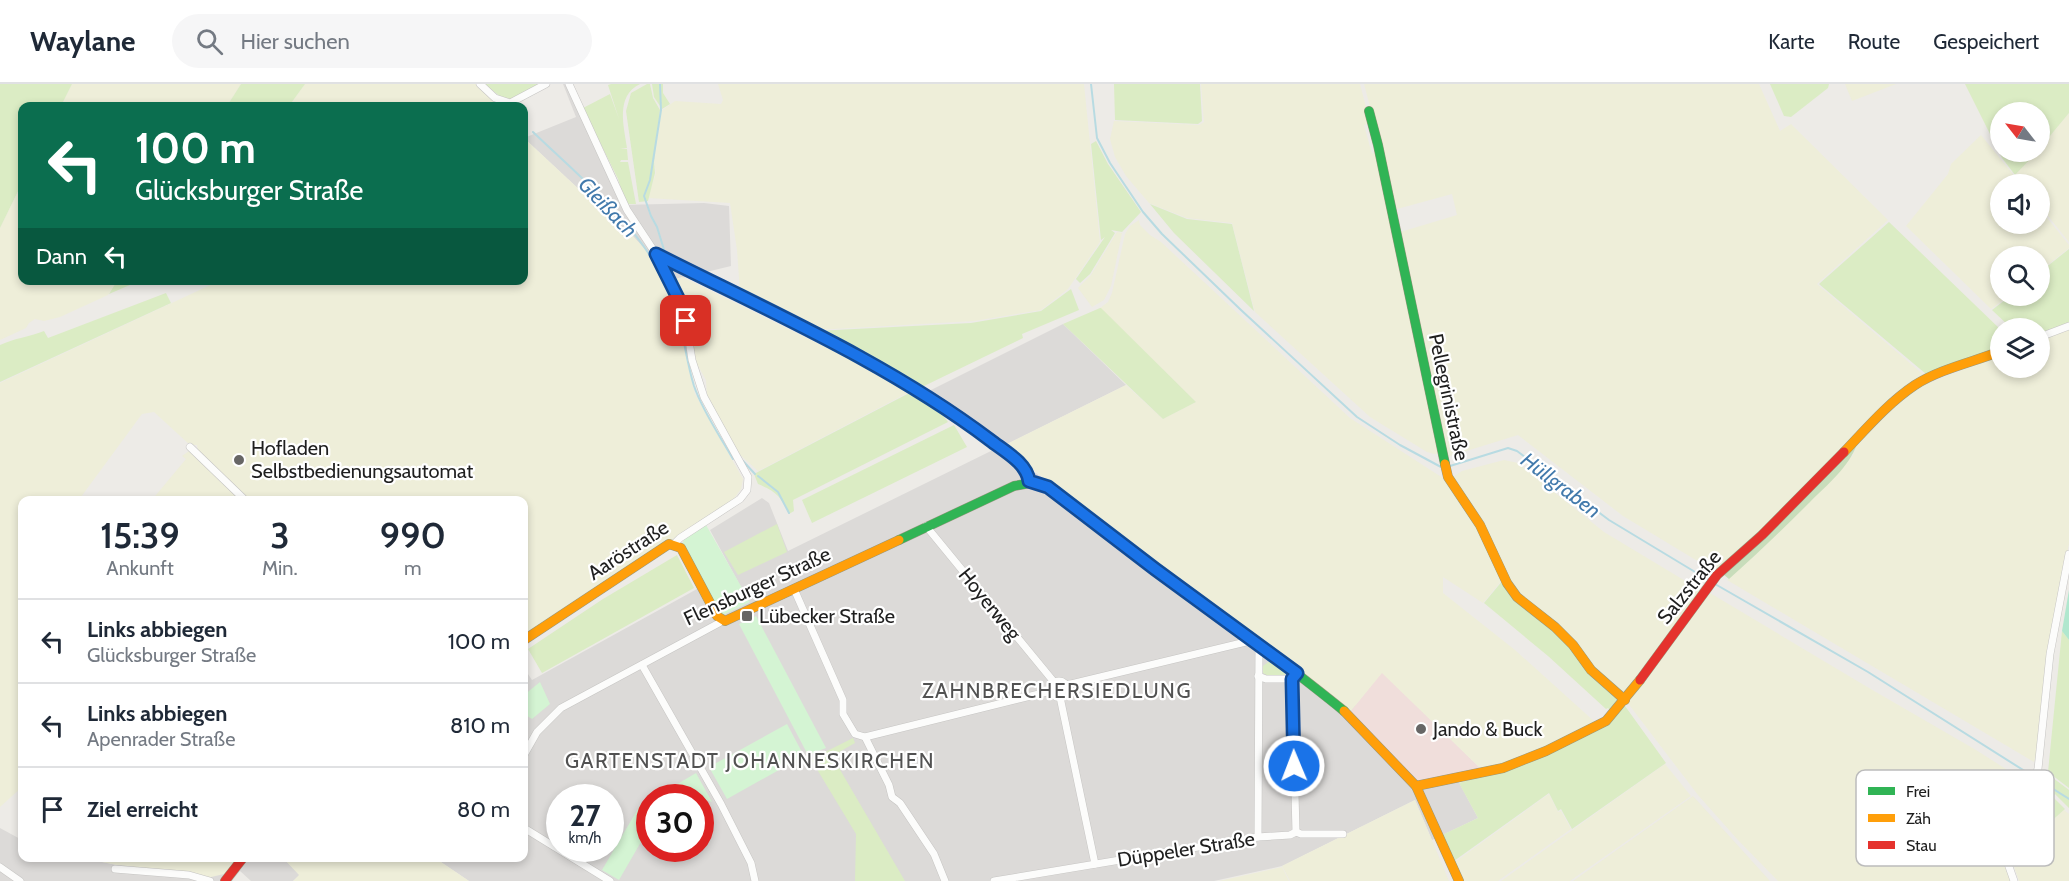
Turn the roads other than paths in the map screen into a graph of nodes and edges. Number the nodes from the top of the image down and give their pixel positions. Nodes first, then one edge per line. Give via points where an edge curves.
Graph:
1 (480, 84) edge
2 (546, 84) edge
3 (569, 84) edge
4 (505, 102) edge
5 (514, 102) edge
6 (1369, 111) dead end
7 (656, 254) junction
8 (2069, 326) edge
9 (2050, 333) edge
10 (1990, 355) edge
11 (190, 447) dead end
12 (1029, 481) junction
13 (241, 496) edge
14 (926, 526) junction
15 (674, 544) junction
16 (2069, 554) edge
17 (794, 589) junction
18 (721, 619) junction
19 (528, 637) edge
20 (1256, 642) junction
21 (642, 665) junction
22 (1258, 676) junction
23 (1295, 676) junction
24 (1054, 682) junction
25 (1067, 686) junction
26 (1051, 691) junction
27 (1060, 697) junction
28 (1625, 700) junction
29 (865, 737) junction
30 (528, 748) edge
31 (2037, 770) edge
32 (1416, 786) junction
33 (528, 830) edge
34 (1296, 832) junction
35 (1344, 834) dead end
36 (1258, 837) junction
37 (240, 862) edge
38 (1095, 864) junction
39 (2009, 866) edge
40 (0, 867) edge
41 (115, 869) dead end
42 (227, 878) edge
43 (20, 881) edge
44 (210, 881) edge
45 (610, 881) edge
46 (755, 881) edge
47 (945, 881) edge
48 (994, 881) edge
49 (1459, 881) edge
50 (2014, 881) edge

1 - 4 street
2 - 5 street
3 - 7 street via 627,210
6 - 28 street, Pellegrinistraße via 1448,477 1480,525 1517,597 1555,627 1591,670
7 - 12 street via 921,391 1019,463 1028,471
7 - 15 street, Aaröstraße via 679,300 704,397 748,477 743,495 732,505
8 - 9 street
10 - 28 street, Salzstraße via 1927,378 1901,396 1716,577
11 - 13 street
12 - 14 street, Flensburger Straße
12 - 20 street via 1048,487
14 - 17 street, Flensburger Straße
14 - 24 street, Hoyerweg
15 - 18 street via 681,548
15 - 19 street, Aaröstraße
16 - 31 street via 2050,654
17 - 18 street, Flensburger Straße via 732,619
17 - 29 street via 843,700 843,714 855,735
18 - 21 street, Flensburger Straße
20 - 22 street
20 - 23 street
20 - 25 street
21 - 30 street, Flensburger Straße via 554,713
21 - 46 street via 721,804 751,863
22 - 23 street
22 - 36 street
23 - 32 street via 1348,714
23 - 34 street
24 - 25 street via 1061,681
24 - 26 street
25 - 27 street
26 - 27 street
26 - 29 street
27 - 38 street
28 - 32 street, Salzstraße via 1606,721 1546,751 1503,768
29 - 47 street via 892,796 934,854
32 - 49 street
33 - 45 street
34 - 35 street, Düppeler Straße
34 - 36 street, Düppeler Straße
36 - 38 street, Düppeler Straße
37 - 42 street
38 - 48 street, Düppeler Straße
39 - 50 street
40 - 43 street
41 - 44 street via 189,875

